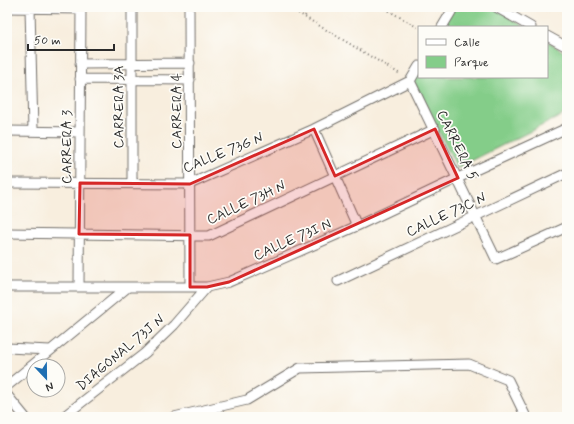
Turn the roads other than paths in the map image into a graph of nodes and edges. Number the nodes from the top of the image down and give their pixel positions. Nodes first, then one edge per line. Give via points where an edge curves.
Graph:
1 (132, 7) edge
2 (189, 7) edge
3 (454, 7) edge
4 (496, 7) edge
5 (7, 8) edge
6 (30, 8) junction
7 (81, 8) edge
8 (443, 26) edge
9 (530, 26) edge
10 (548, 37) edge
11 (567, 47) edge
12 (132, 63) junction
13 (190, 63) junction
14 (80, 64) junction
15 (418, 68) edge
16 (80, 79) junction
17 (132, 79) junction
18 (190, 80) junction
19 (410, 80) junction
20 (567, 128) edge
21 (314, 129) junction
22 (435, 129) junction
23 (7, 131) edge
24 (33, 131) junction
25 (80, 132) junction
26 (567, 173) edge
27 (335, 176) junction
28 (458, 178) junction
29 (7, 182) edge
30 (80, 183) junction
31 (132, 183) junction
32 (190, 184) junction
33 (476, 216) junction
34 (357, 226) junction
35 (567, 227) edge
36 (7, 233) edge
37 (79, 234) junction
38 (190, 235) junction
39 (338, 281) dead end
40 (7, 286) edge
41 (79, 287) junction
42 (128, 287) junction
43 (190, 287) junction
44 (207, 287) junction
45 (7, 348) edge
46 (50, 350) junction
47 (7, 386) edge
48 (7, 395) edge
49 (25, 417) edge
50 (63, 417) edge
51 (174, 417) edge
52 (526, 417) edge

1 - 12 street, CARRERA 3A
2 - 13 street, CARRERA 4
3 - 8 street
4 - 9 street
5 - 6 street
6 - 7 street
6 - 24 street
7 - 14 street, CARRERA 3
10 - 11 street
12 - 13 street
12 - 14 street
12 - 17 street, CARRERA 3A
13 - 18 street, CARRERA 4
14 - 16 street, CARRERA 3
15 - 19 street
16 - 17 street
16 - 25 street, CARRERA 3
17 - 18 street
17 - 31 street, CARRERA 3A
18 - 32 street, CARRERA 4
19 - 21 street, CALLE 73G N
19 - 22 street, CARRERA 5
20 - 28 street, CALLE 73I N
21 - 27 street
21 - 32 street, CALLE 73G N
22 - 27 street, CALLE 73H N
22 - 28 street, CARRERA 5
23 - 24 street
24 - 25 street
25 - 30 street, CARRERA 3
26 - 33 street, CALLE 73C N
27 - 34 street
27 - 38 street, CALLE 73H N via 209,236
28 - 33 street, CARRERA 5
28 - 34 street, CALLE 73I N
29 - 30 street, CALLE 73G N
30 - 31 street, CALLE 73G N
30 - 37 street, CARRERA 3
31 - 32 street, CALLE 73G N
32 - 38 street, CARRERA 4
33 - 35 street, CARRERA 5 via 496,259
33 - 39 street, CALLE 73C N
34 - 44 street, CALLE 73I N via 229,282
36 - 37 street, CALLE 73H N
37 - 38 street, CALLE 73H N
37 - 41 street, CARRERA 3
38 - 43 street, CARRERA 4
40 - 41 street, CALLE 73I N
41 - 42 street, CALLE 73I N
42 - 43 street, CALLE 73I N
42 - 46 street
43 - 44 street, CALLE 73I N
44 - 50 street, DIAGONAL 73J N via 145,353
45 - 46 street
46 - 47 street
48 - 49 street
51 - 52 street via 247,400 300,368 469,364 508,380

